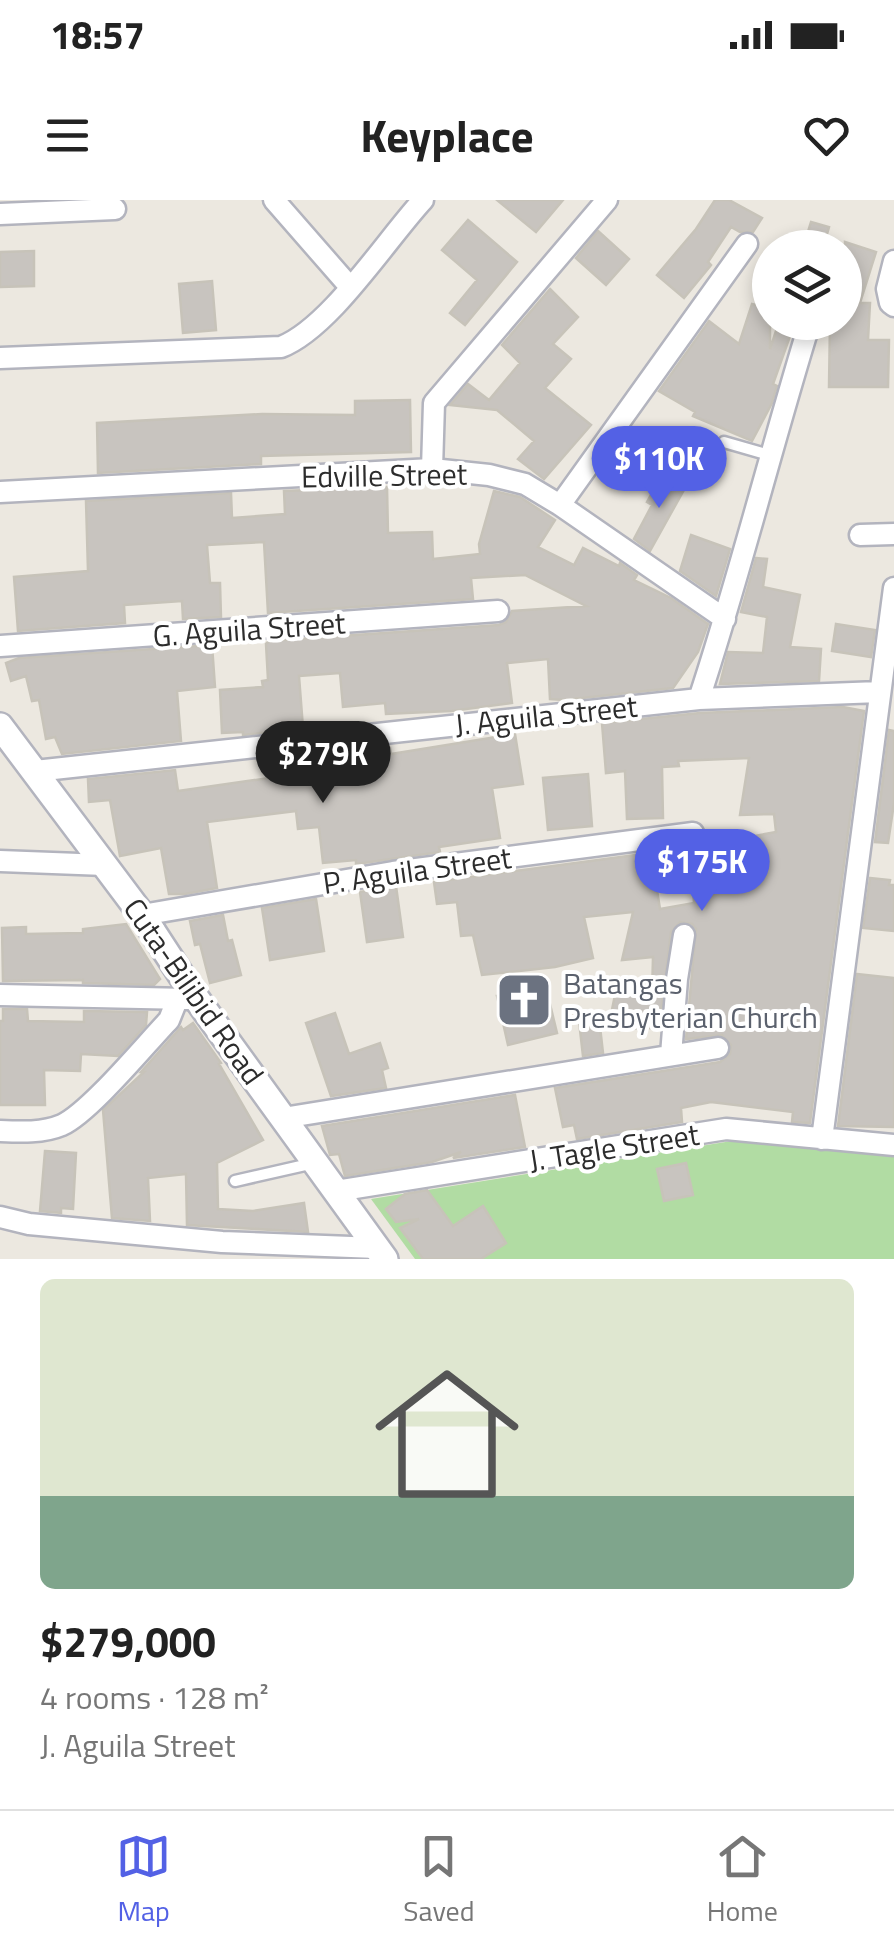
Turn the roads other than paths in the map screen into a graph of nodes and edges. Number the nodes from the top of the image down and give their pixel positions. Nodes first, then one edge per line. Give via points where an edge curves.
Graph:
1 (274, 200) edge
2 (607, 200) edge
3 (418, 202) edge
4 (115, 210) dead end
5 (0, 214) edge
6 (746, 244) dead end
7 (894, 262) edge
8 (350, 288) junction
9 (891, 298) edge
10 (804, 340) edge
11 (0, 358) edge
12 (724, 442) dead end
13 (769, 455) junction
14 (432, 468) junction
15 (0, 492) edge
16 (560, 504) junction
17 (894, 534) edge
18 (860, 535) dead end
19 (894, 588) edge
20 (498, 612) dead end
21 (725, 619) junction
22 (0, 646) edge
23 (879, 692) junction
24 (699, 699) junction
25 (0, 726) edge
26 (35, 772) junction
27 (693, 833) dead end
28 (0, 860) edge
29 (105, 865) junction
30 (142, 915) junction
31 (684, 934) dead end
32 (0, 995) edge
33 (187, 999) junction
34 (718, 1048) dead end
35 (671, 1055) junction
36 (283, 1118) junction
37 (0, 1132) edge
38 (822, 1139) junction
39 (894, 1145) edge
40 (315, 1162) junction
41 (235, 1181) dead end
42 (336, 1191) junction
43 (0, 1218) edge
44 (381, 1254) edge

1 - 8 street
2 - 14 street via 434,403
3 - 8 street
4 - 5 street
6 - 16 street
7 - 9 street
8 - 11 street via 281,347
10 - 13 street
12 - 13 lane
13 - 21 street
14 - 15 street, Edville Street
14 - 16 street, Edville Street via 525,484
16 - 21 street, Edville Street
17 - 18 street
19 - 23 street
20 - 22 street, G. Aguila Street
21 - 24 street
23 - 24 street, J. Aguila Street
23 - 38 street
24 - 26 street, J. Aguila Street
25 - 26 street, Cuta-Bilibid Road
26 - 29 street, Cuta-Bilibid Road
27 - 30 street, P. Aguila Street via 393,872
28 - 29 street
29 - 30 street, Cuta-Bilibid Road
30 - 33 street, Cuta-Bilibid Road
31 - 35 street
32 - 33 street
33 - 36 street, Cuta-Bilibid Road
33 - 37 street via 76,1117 54,1128
34 - 35 street
35 - 36 street
36 - 40 street, Cuta-Bilibid Road
38 - 39 street, J. Tagle Street
38 - 42 street, J. Tagle Street via 726,1129
40 - 41 lane
40 - 42 street, Cuta-Bilibid Road
42 - 44 street, Cuta-Bilibid Road
43 - 44 street

